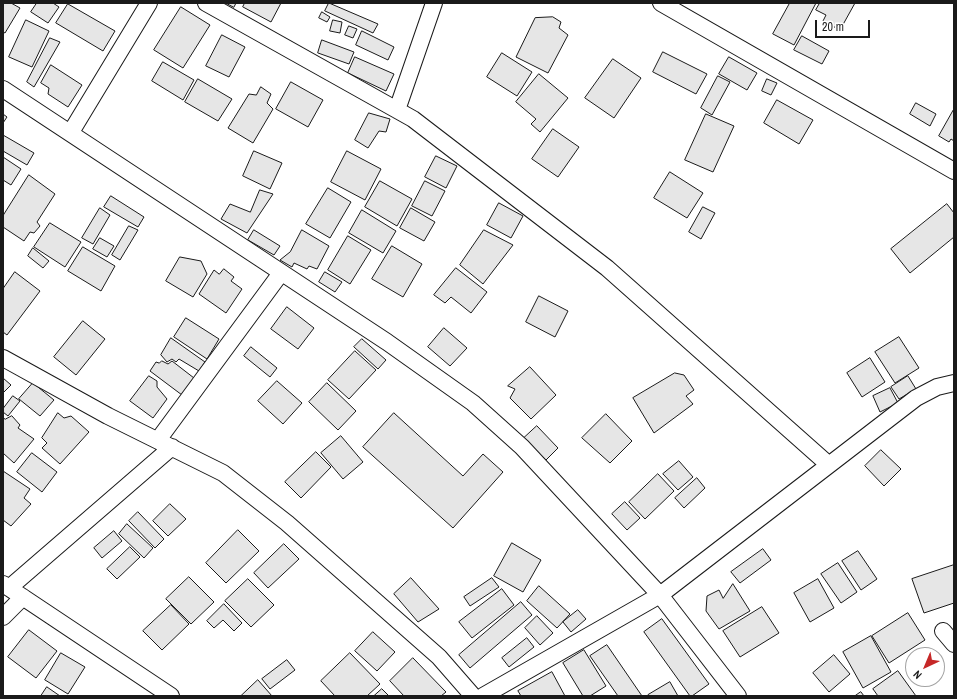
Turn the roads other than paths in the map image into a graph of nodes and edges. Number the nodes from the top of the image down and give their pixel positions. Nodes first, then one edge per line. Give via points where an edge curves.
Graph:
1 (149, 3) edge
2 (206, 3) edge
3 (434, 3) edge
4 (661, 3) edge
5 (3, 89) edge
6 (397, 110) junction
7 (71, 132) junction
8 (954, 171) edge
9 (281, 273) junction
10 (3, 358) edge
11 (954, 384) edge
12 (165, 444) junction
13 (829, 465) junction
14 (6, 586) edge
15 (660, 594) junction
16 (23, 597) junction
17 (3, 617) edge
18 (943, 632) dead end
19 (954, 644) edge
20 (171, 696) edge
21 (473, 696) edge
22 (483, 696) edge
23 (738, 696) edge

1 - 7 street
2 - 6 street
3 - 6 street
4 - 8 street
5 - 7 street
6 - 13 street via 413,119 606,268
7 - 9 street
9 - 12 street
9 - 15 street via 387,342 472,403 522,447
10 - 12 street
11 - 13 street via 937,387 916,398
12 - 14 street
12 - 21 street via 222,472 287,523 439,657
13 - 15 street
14 - 16 street
15 - 22 street
15 - 23 street
16 - 17 street
16 - 20 street
18 - 19 street

